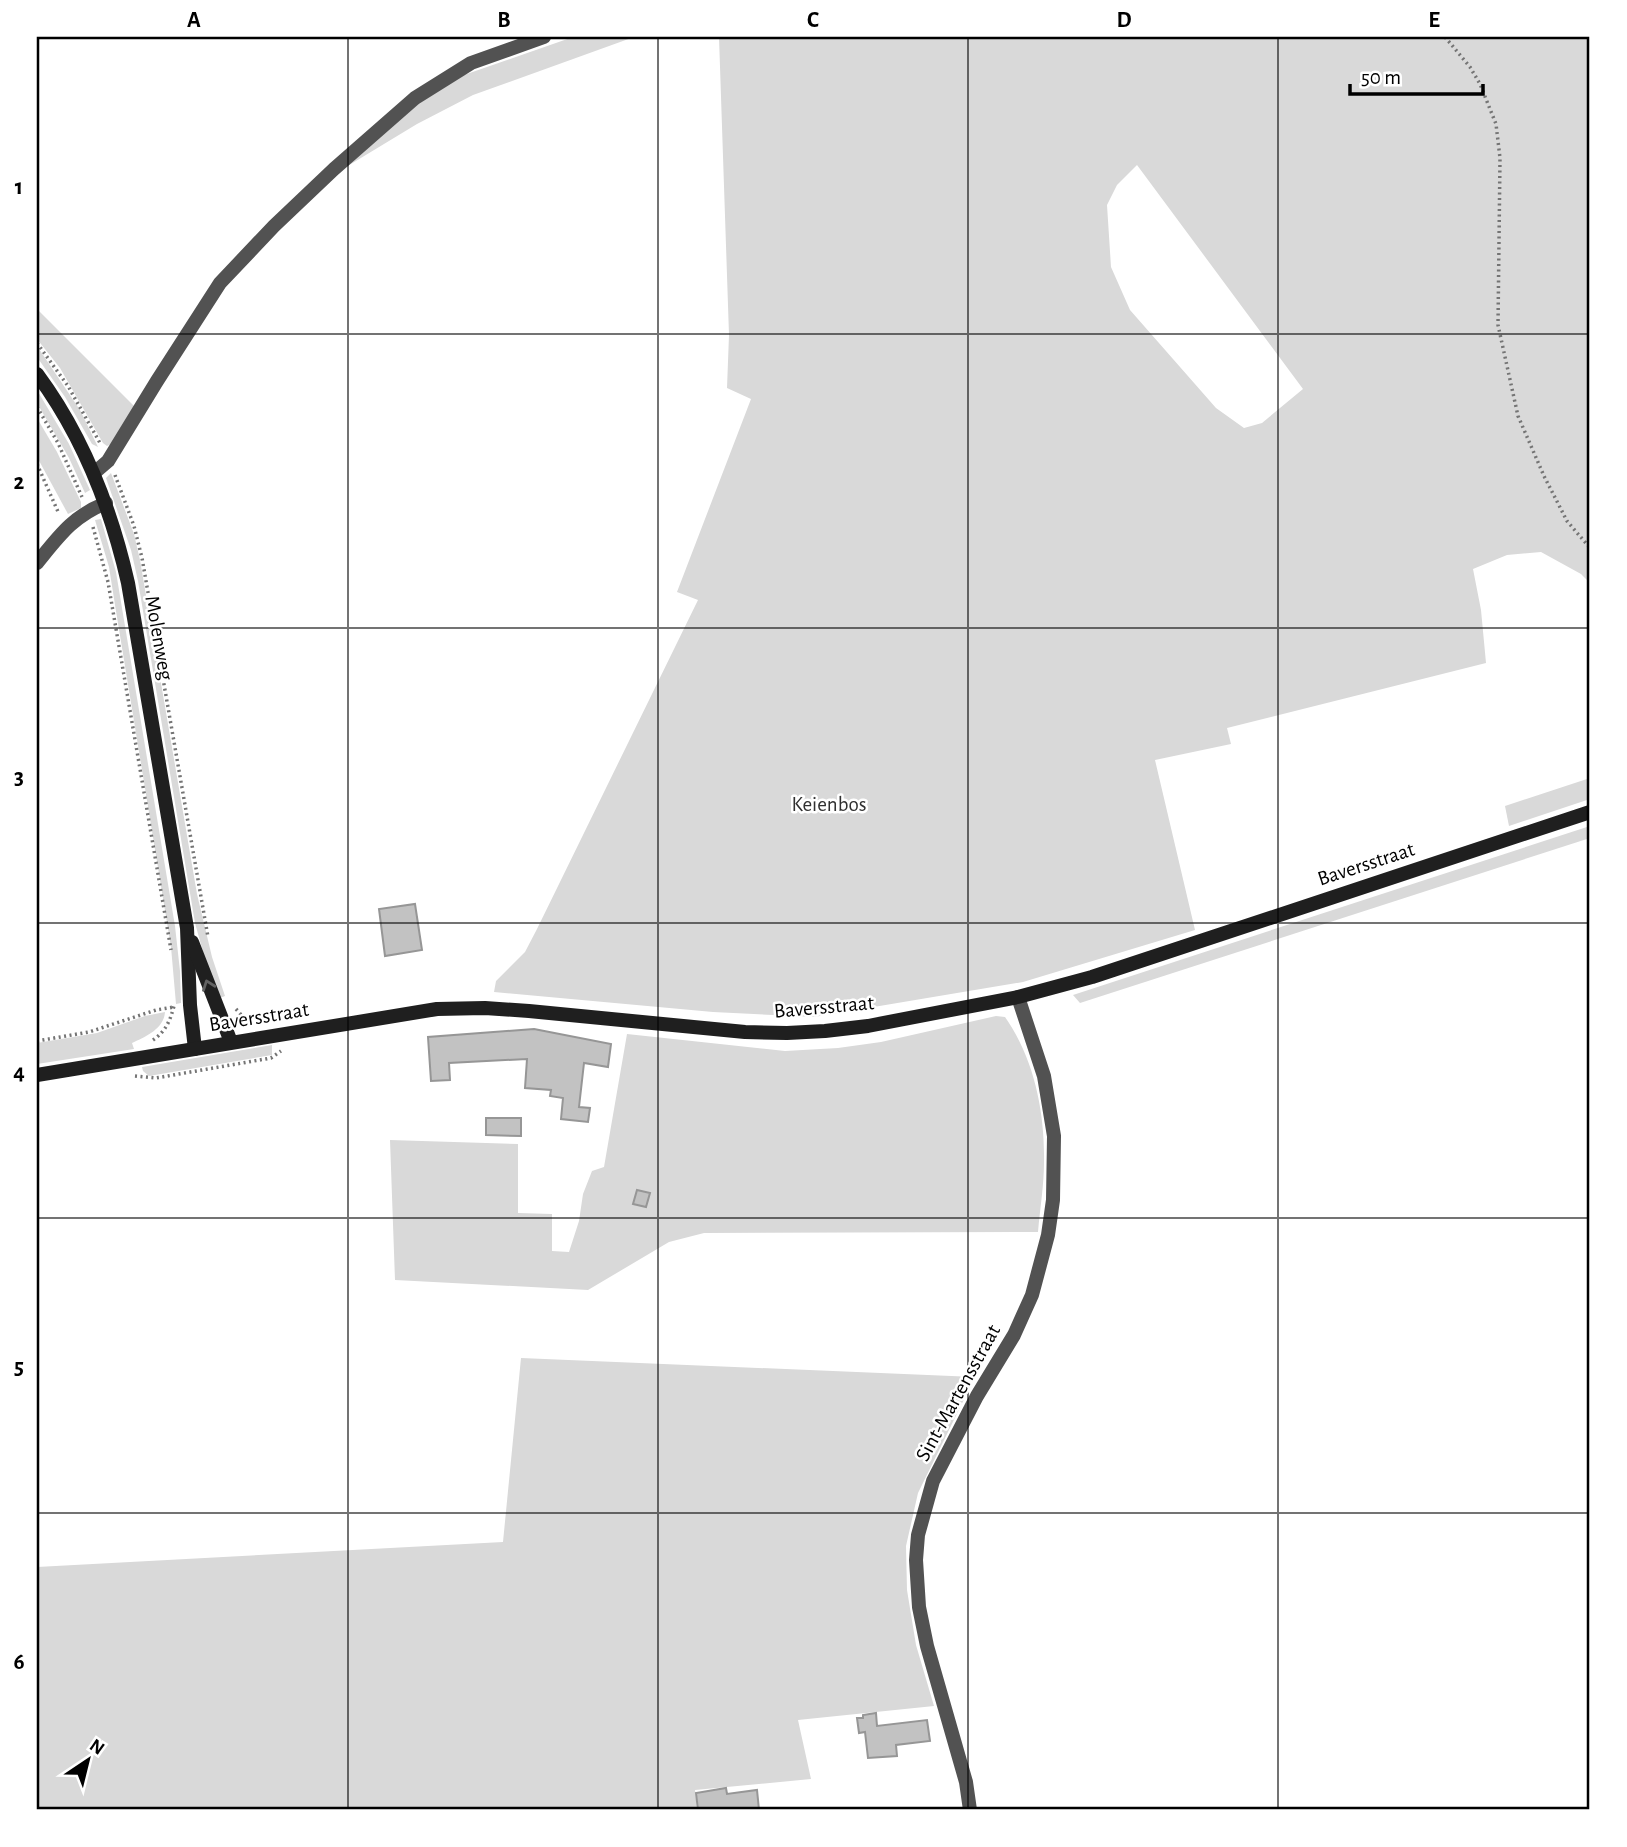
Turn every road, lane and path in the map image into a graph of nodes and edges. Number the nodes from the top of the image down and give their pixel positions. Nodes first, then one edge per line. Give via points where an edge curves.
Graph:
1 (544, 37) edge
2 (1445, 37) edge
3 (37, 374) edge
4 (37, 407) edge
5 (108, 461) junction
6 (37, 464) edge
7 (94, 472) junction
8 (106, 503) junction
9 (88, 510) junction
10 (66, 528) junction
11 (1590, 548) edge
12 (37, 563) edge
13 (1590, 812) edge
14 (187, 928) junction
15 (209, 938) dead end
16 (171, 961) dead end
17 (173, 995) dead end
18 (1018, 997) junction
19 (231, 1003) dead end
20 (174, 1007) junction
21 (263, 1025) dead end
22 (37, 1041) edge
23 (231, 1042) junction
24 (146, 1044) dead end
25 (195, 1049) junction
26 (276, 1055) dead end
27 (37, 1075) edge
28 (142, 1077) dead end
29 (970, 1810) edge

1 - 5 street via 471,63 415,98 274,226 220,283
2 - 11 path via 1480,84 1496,124 1500,158 1498,326 1518,416 1567,521
3 - 7 main road, Molenweg
4 - 9 path
5 - 7 street
5 - 15 path via 142,558
6 - 10 path
7 - 8 main road, Molenweg
8 - 9 street
8 - 14 main road, Molenweg via 128,583
9 - 10 street
9 - 16 path via 108,582
10 - 12 street
13 - 18 main road, Baversstraat via 1092,977
23 -> 14 main road, Molenweg
14 - 25 main road, Molenweg
17 - 20 path
18 - 23 main road, Baversstraat via 825,1031 746,1032 485,1008 437,1009
18 - 29 street, Sint-Martensstraat via 1044,1076 1055,1136 1048,1235 1032,1295 1018,1325 933,1481 916,1560 919,1607
19 - 21 path via 245,1019
20 - 22 path via 89,1032
20 - 24 path via 165,1030
23 - 25 main road, Baversstraat
25 - 27 main road, Baversstraat
26 - 28 path

